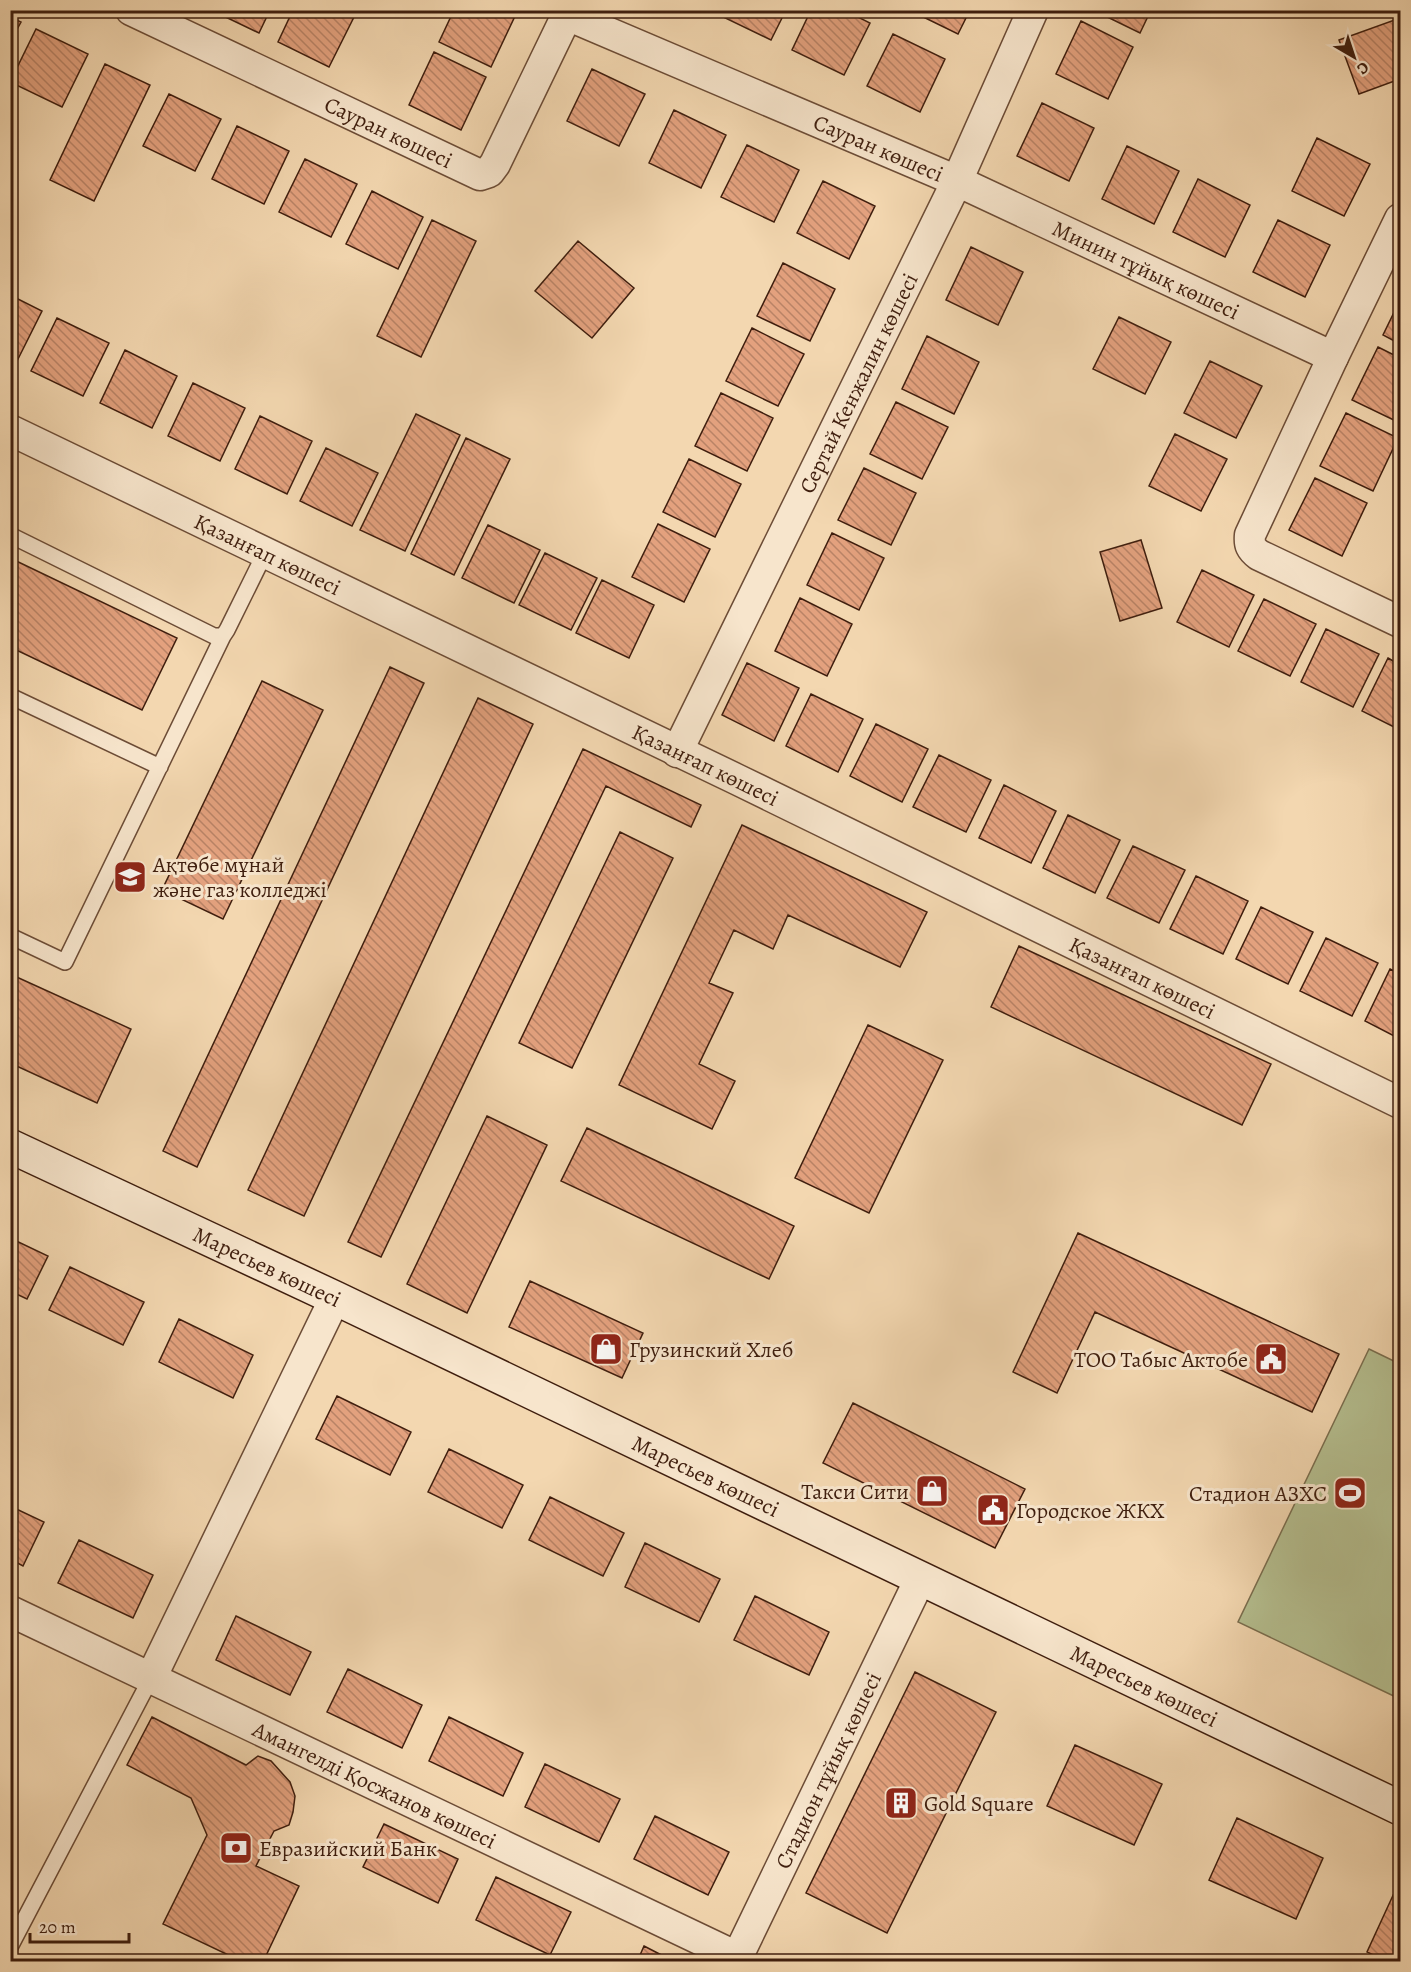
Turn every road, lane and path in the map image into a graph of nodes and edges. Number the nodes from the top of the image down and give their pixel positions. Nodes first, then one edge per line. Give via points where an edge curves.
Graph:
1 (130, 10) edge
2 (1033, 10) edge
3 (568, 13) edge
4 (957, 181) junction
5 (1401, 219) edge
6 (1333, 357) junction
7 (10, 430) edge
8 (10, 535) edge
9 (265, 553) junction
10 (1401, 622) edge
11 (223, 636) junction
12 (10, 696) edge
13 (677, 752) junction
14 (160, 767) junction
15 (10, 936) edge
16 (1401, 1103) edge
17 (10, 1146) edge
18 (335, 1298) junction
19 (920, 1579) junction
20 (10, 1611) edge
21 (151, 1678) junction
22 (1401, 1808) edge
23 (10, 1947) edge
24 (736, 1959) edge

1 - 3 street, Сауран көшесі via 480,175 495,164
2 - 4 street, Сертай Кенжалин көшесі
3 - 4 street, Сауран көшесі
4 - 6 street, Минин тұйық көшесі
4 - 13 street, Сертай Кенжалин көшесі
5 - 6 street
6 - 10 street via 1249,543 1259,555
7 - 9 street, Қазанғап көшесі
8 - 11 lane via 214,636
9 - 11 lane
9 - 13 street, Қазанғап көшесі
11 - 14 lane
12 - 14 lane
13 - 16 street, Қазанғап көшесі
14 - 15 lane via 65,962
17 - 18 main road, Маресьев көшесі
18 - 19 main road, Маресьев көшесі
18 - 21 street
19 - 22 main road, Маресьев көшесі
19 - 24 street, Стадион тұйық көшесі
20 - 21 street, Амангелді Қосжанов көшесі
21 - 23 lane
21 - 24 street, Амангелді Қосжанов көшесі

